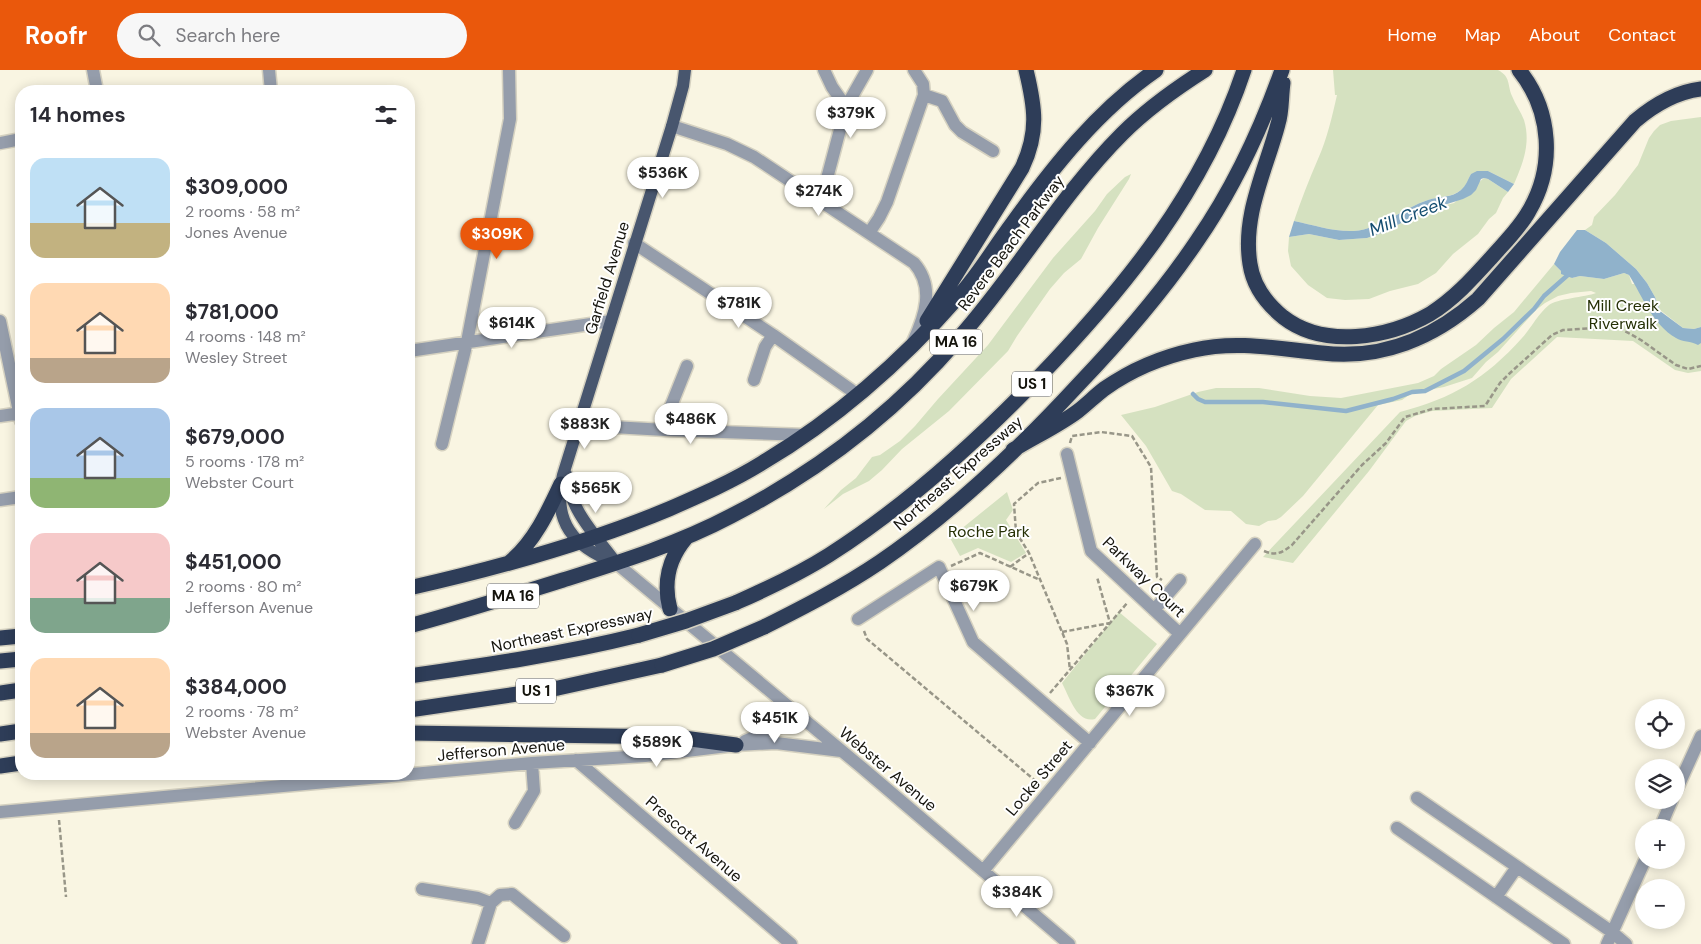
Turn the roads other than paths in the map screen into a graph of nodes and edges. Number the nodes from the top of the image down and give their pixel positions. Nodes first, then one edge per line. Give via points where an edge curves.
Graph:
1 (93, 70) edge
2 (269, 70) edge
3 (509, 70) edge
4 (685, 70) edge
5 (824, 70) edge
6 (867, 70) edge
7 (914, 70) edge
8 (1026, 70) edge
9 (1156, 70) edge
10 (1205, 70) edge
11 (1283, 70) edge
12 (1519, 70) edge
13 (1242, 74) edge
14 (96, 85) edge
15 (270, 85) edge
16 (1701, 89) edge
17 (924, 95) junction
18 (846, 107) junction
19 (672, 126) junction
20 (15, 140) edge
21 (0, 143) edge
22 (993, 151) dead end
23 (821, 201) junction
24 (869, 233) junction
25 (634, 243) junction
26 (0, 321) edge
27 (611, 321) junction
28 (772, 335) junction
29 (467, 342) junction
30 (913, 344) junction
31 (415, 350) edge
32 (686, 366) dead end
33 (754, 380) dead end
34 (15, 389) edge
35 (858, 395) junction
36 (0, 416) edge
37 (15, 416) edge
38 (578, 425) junction
39 (665, 430) junction
40 (806, 435) junction
41 (442, 444) dead end
42 (1013, 450) junction
43 (1067, 454) road end
44 (566, 466) junction
45 (561, 484) junction
46 (15, 498) edge
47 (0, 500) edge
48 (596, 537) junction
49 (686, 537) junction
50 (580, 543) junction
51 (1255, 544) road end
52 (616, 563) junction
53 (507, 564) junction
54 (1176, 585) road end
55 (415, 587) edge
56 (670, 609) junction
57 (1154, 610) junction
58 (858, 619) road end
59 (415, 624) edge
60 (1180, 634) junction
61 (15, 637) edge
62 (0, 638) edge
63 (15, 660) edge
64 (0, 661) edge
65 (415, 675) edge
66 (15, 691) edge
67 (0, 693) edge
68 (415, 709) edge
69 (792, 710) junction
70 (15, 732) edge
71 (415, 733) edge
72 (0, 734) edge
73 (1701, 736) edge
74 (1090, 743) junction
75 (736, 745) junction
76 (841, 751) junction
77 (576, 760) junction
78 (532, 763) junction
79 (15, 764) edge
80 (0, 766) edge
81 (1685, 771) edge
82 (415, 774) edge
83 (344, 780) edge
84 (1418, 798) dead end
85 (0, 812) edge
86 (515, 823) dead end
87 (1397, 828) dead end
88 (1517, 867) junction
89 (1641, 869) edge
90 (983, 871) junction
91 (422, 889) dead end
92 (1496, 897) junction
93 (491, 903) junction
94 (564, 936) dead end
95 (1610, 938) edge
96 (478, 944) edge
97 (791, 944) edge
98 (1069, 944) edge
99 (1564, 944) edge
100 (1626, 944) edge

1 - 14 street
2 - 15 street
3 - 29 street via 510,119
4 - 19 main road, Garfield Avenue
5 - 18 street
6 - 18 street
7 - 17 street via 924,84
8 - 30 highway via 1035,124 1027,158
9 - 30 highway, Revere Beach Parkway / MA 16 via 1113,105 1075,144 1038,189 969,285
10 - 49 highway, Revere Beach Parkway / MA 16 via 1162,99 1104,152 976,318 904,395 800,476 731,516
11 - 12 highway via 1279,122 1253,206 1248,246 1252,272 1262,294 1285,318 1306,330 1324,335 1357,336 1387,331 1415,321 1442,305 1478,273 1528,212 1543,177 1547,142 1534,92
11 - 42 highway, Northeast Expressway / US 1 via 1238,170 1188,254 1117,343
13 - 65 highway, Northeast Expressway / US 1, bridge via 1195,180 1121,287 998,418 879,521 828,556 782,581 686,621 587,648
16 - 42 highway via 1668,99 1635,121 1478,299 1453,320 1424,337 1392,348 1358,354 1324,354 1252,345 1177,354 1121,378 1077,411
17 - 22 street via 942,101 962,132
17 - 24 street via 887,202
18 - 23 street
19 - 23 street via 745,152
19 - 25 main road, Garfield Avenue
20 - 21 street
23 - 24 street
24 - 30 street via 908,258 924,277 926,303
25 - 27 main road, Garfield Avenue
25 - 28 street
26 - 34 street
27 - 29 street
27 - 38 main road, Garfield Avenue
28 - 33 street via 764,347
28 - 35 street
29 - 31 street
29 - 41 street
30 - 35 highway, Revere Beach Parkway / MA 16
32 - 39 street
35 - 40 highway, Revere Beach Parkway / MA 16
36 - 37 street
38 - 39 street
38 - 44 main road, Garfield Avenue
39 - 40 street
40 - 48 highway, Revere Beach Parkway / MA 16 via 718,487
42 - 68 highway, Northeast Expressway / US 1, bridge via 945,512 888,556 835,590 764,627 713,649 662,665 550,689
43 - 57 street, Parkway Court via 1091,551
44 - 45 main road, Garfield Avenue
44 - 48 main road, Garfield Avenue via 570,494
45 - 50 main road, Garfield Avenue via 559,501 562,515
45 - 53 highway via 536,532
46 - 47 street
48 - 50 highway, Revere Beach Parkway / MA 16
48 - 52 main road, Garfield Avenue
49 - 52 highway, Revere Beach Parkway / MA 16
49 - 56 highway via 670,565 667,587
50 - 52 main road, Garfield Avenue
50 - 53 highway, Revere Beach Parkway / MA 16
51 - 60 street, Locke Street
52 - 56 street, Webster Avenue
52 - 59 highway, Revere Beach Parkway / MA 16
53 - 55 highway, Revere Beach Parkway / MA 16
54 - 57 street
56 - 69 street, Webster Avenue
57 - 60 street, Parkway Court
58 - 74 street via 939,567 972,642
60 - 74 street, Locke Street
61 - 62 highway
63 - 64 highway
66 - 67 highway
69 - 75 street, Jefferson Avenue via 773,729
69 - 76 street, Webster Avenue
70 - 72 highway
71 - 75 highway via 676,737
73 - 81 street
74 - 90 street, Locke Street
75 - 76 street, Jefferson Avenue via 776,743
75 - 77 street, Jefferson Avenue
76 - 90 street, Webster Avenue
77 - 78 street, Jefferson Avenue
77 - 97 street, Prescott Avenue
78 - 82 street, Jefferson Avenue
78 - 86 street via 534,791
79 - 80 highway
83 - 85 street, Jefferson Avenue
84 - 88 street
87 - 92 street
88 - 92 street
88 - 95 street
89 - 95 street
90 - 98 street, Webster Avenue
91 - 93 street
92 - 99 street
93 - 94 street via 500,894 512,894
93 - 96 street
95 - 100 street

